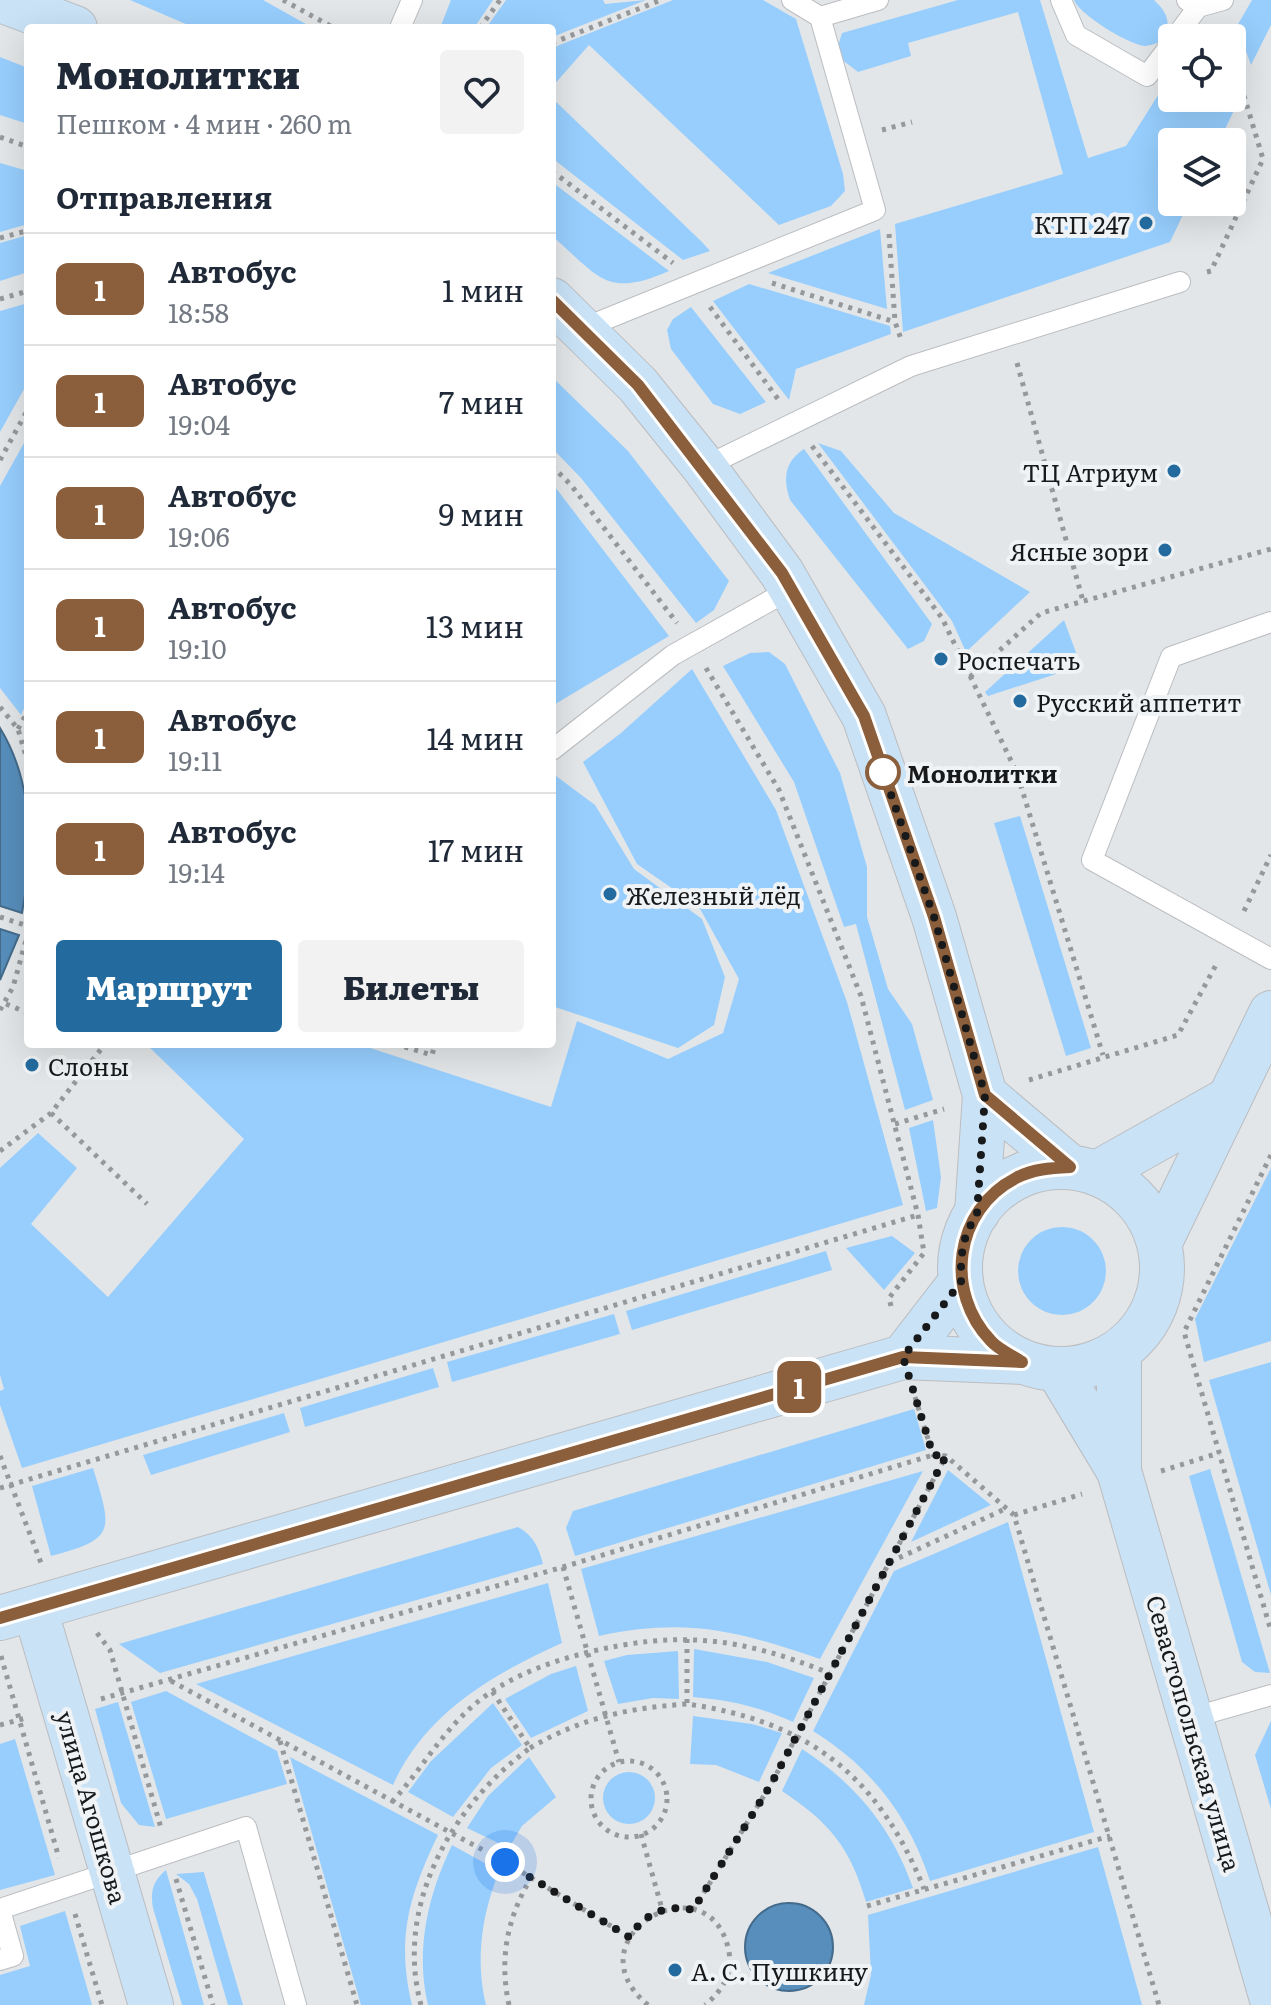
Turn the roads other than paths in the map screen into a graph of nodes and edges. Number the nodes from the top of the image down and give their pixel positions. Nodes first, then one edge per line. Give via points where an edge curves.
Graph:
1 (1, 0) edge
2 (412, 0) edge
3 (792, 0) edge
4 (878, 0) edge
5 (1061, 0) edge
6 (1223, 0) edge
7 (1193, 4) edge
8 (820, 17) junction
9 (64, 24) edge
10 (402, 24) edge
11 (1182, 24) edge
12 (1158, 61) edge
13 (1180, 282) road end
14 (556, 304) edge
15 (584, 328) junction
16 (704, 467) junction
17 (791, 589) junction
18 (1271, 622) edge
19 (556, 747) edge
20 (1271, 959) edge
21 (1271, 1013) edge
22 (985, 1095) junction
23 (1227, 1100) junction
24 (1083, 1170) junction
25 (977, 1213) junction
26 (1160, 1242) junction
27 (961, 1282) junction
28 (1119, 1352) junction
29 (903, 1357) junction
30 (1040, 1366) junction
31 (1119, 1471) junction
32 (18, 1613) edge
33 (1271, 1695) edge
34 (1191, 1718) junction
35 (112, 1871) junction
36 (0, 1910) edge
37 (0, 1960) edge
38 (1271, 1996) edge
39 (151, 2005) edge
40 (296, 2005) edge

1 - 9 main road
2 - 10 lane
3 - 8 lane
4 - 8 lane
5 - 12 lane via 1076,35 1147,76
6 - 7 lane
7 - 11 lane
8 - 15 lane via 875,210
13 - 16 lane via 911,366
14 - 15 main road
15 - 16 main road
16 - 17 main road
17 - 19 lane via 692,644
17 - 22 main road via 864,716 934,917
18 - 20 lane via 1171,657 1092,860
21 - 23 main road
22 - 24 main road
22 - 25 main road
23 - 24 main road
23 - 26 main road
24 - 25 main road via 1043,1169 1017,1177
24 - 26 main road via 1124,1189
25 - 27 main road via 963,1246
26 - 28 main road via 1163,1273 1156,1304 1141,1331
27 - 29 main road
27 - 30 main road via 971,1315 993,1343
28 - 30 main road via 1090,1366
28 - 31 main road, Севастопольская улица
29 - 30 main road
29 - 32 main road
30 - 31 main road, Севастопольская улица
31 - 34 main road, Севастопольская улица
32 - 35 main road, улица Агошкова via 64,1708
33 - 34 lane
34 - 38 main road, Севастопольская улица
35 - 36 lane
35 - 39 main road, улица Агошкова
35 - 40 lane via 246,1827
36 - 37 lane via 13,1956

